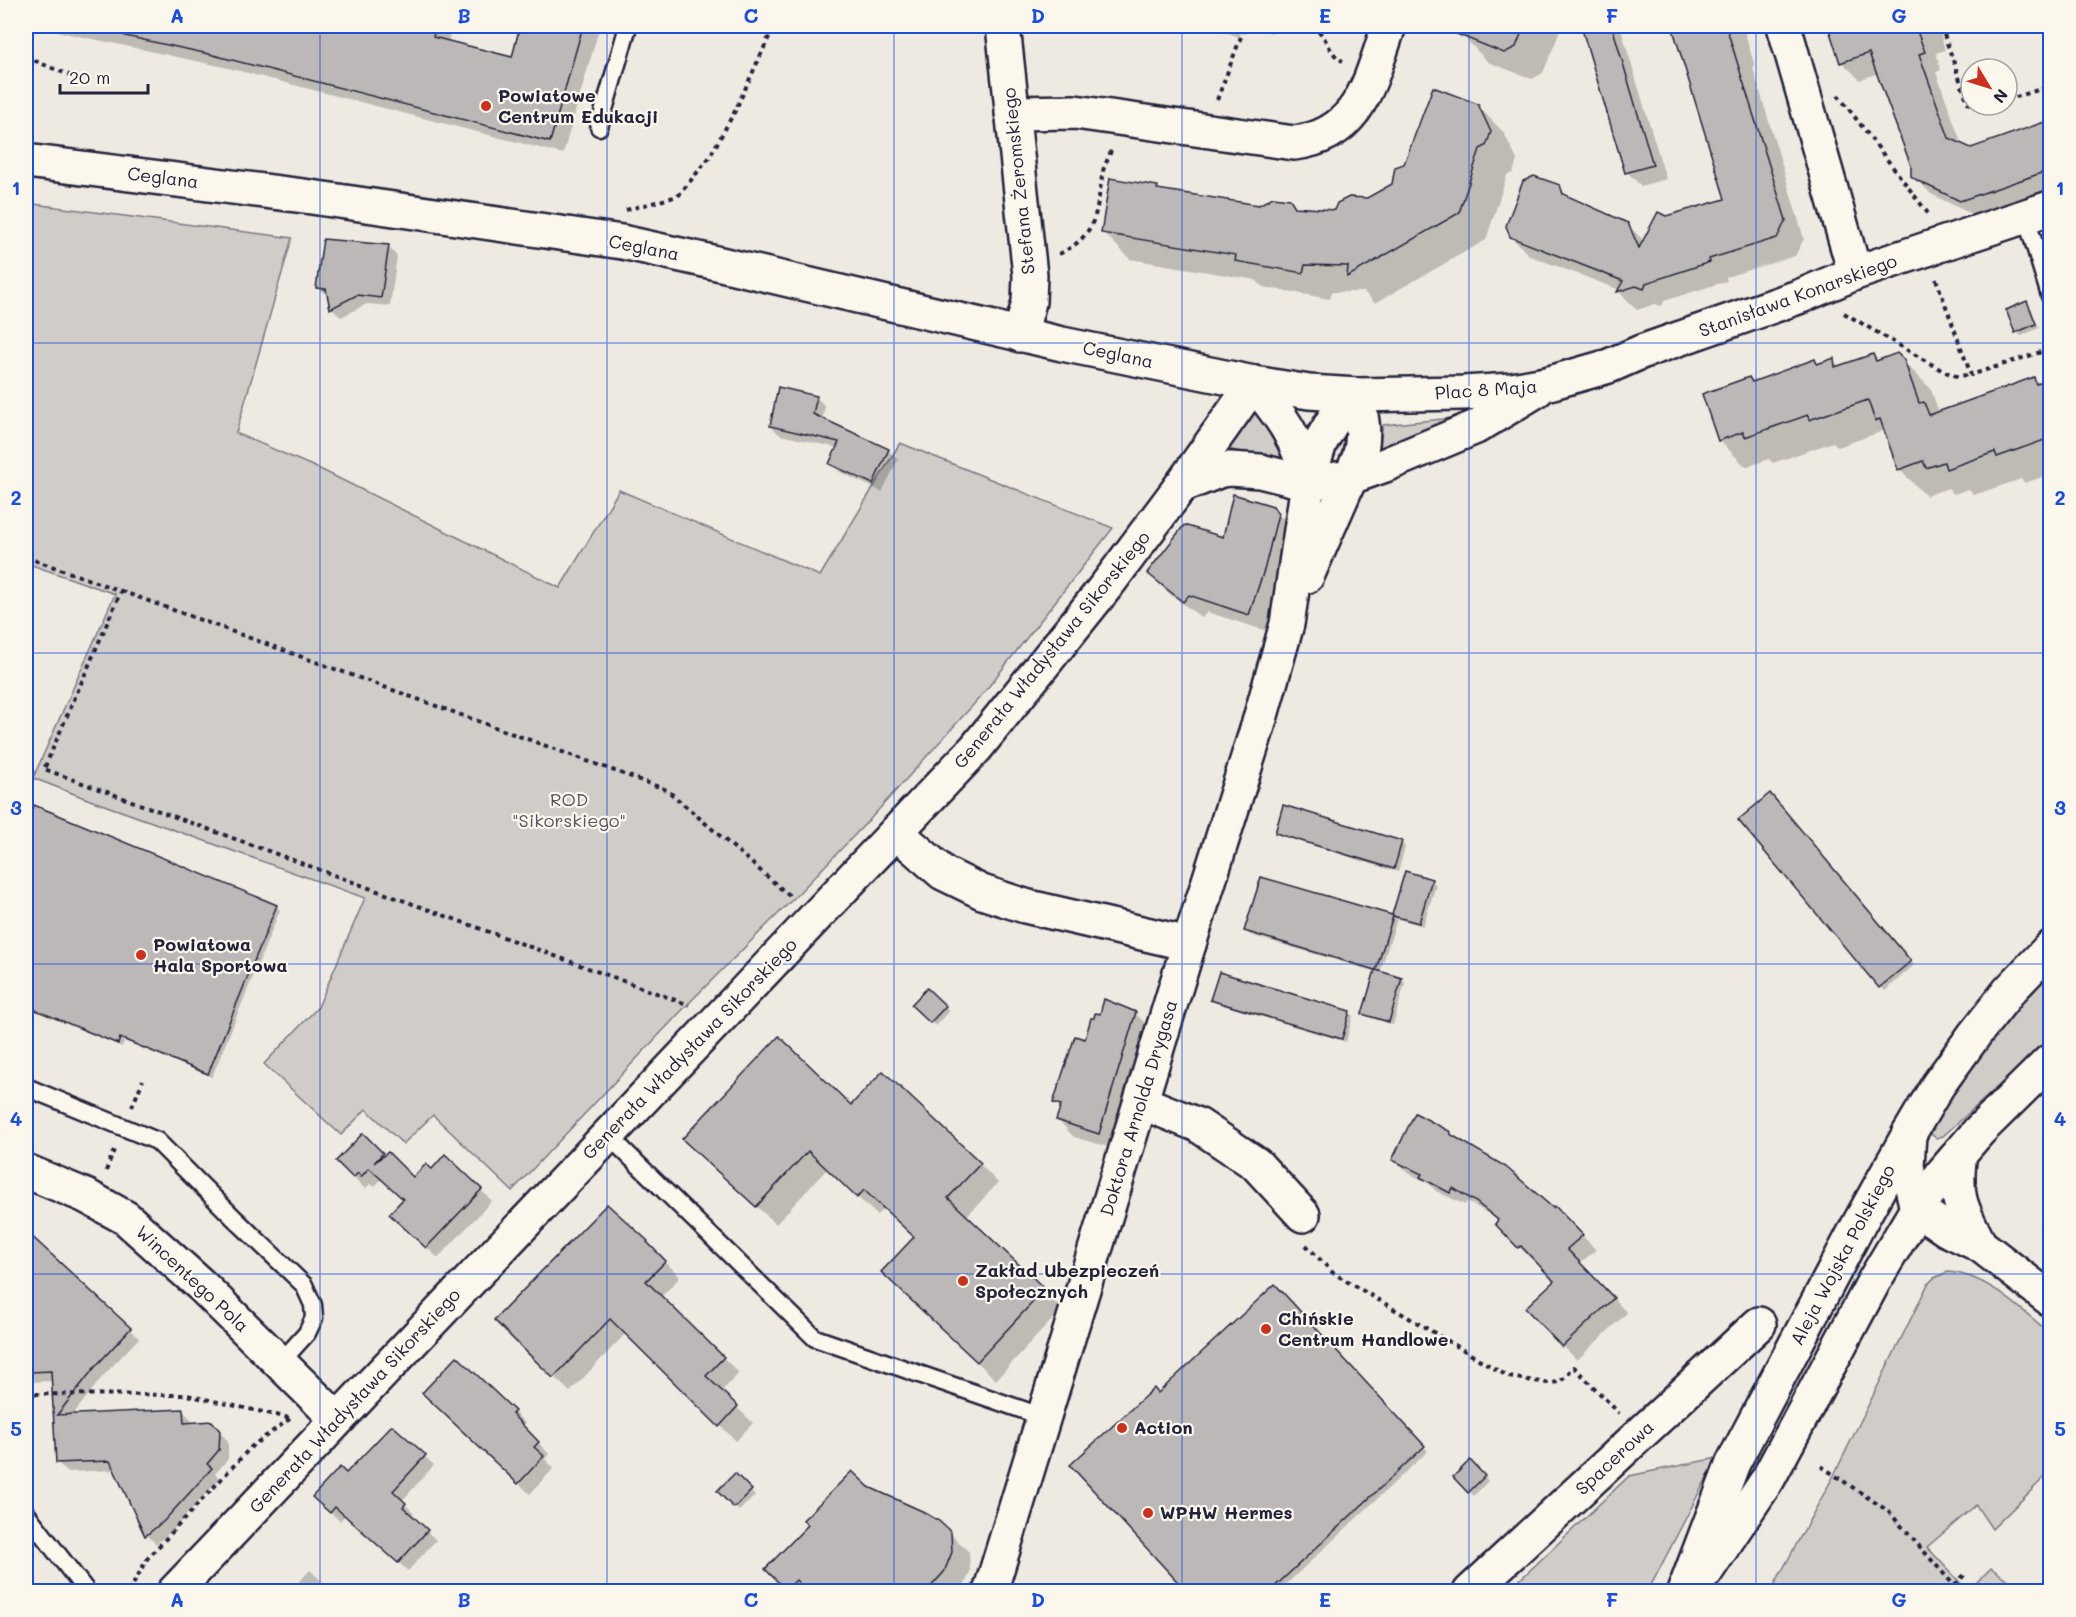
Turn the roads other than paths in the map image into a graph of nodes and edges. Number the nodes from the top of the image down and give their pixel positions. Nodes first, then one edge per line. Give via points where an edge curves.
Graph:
1 (628, 26) edge
2 (1003, 26) edge
3 (1389, 26) edge
4 (1784, 26) edge
5 (1012, 113) junction
6 (599, 127) dead end
7 (26, 160) edge
8 (2038, 212) edge
9 (1856, 273) junction
10 (2050, 296) edge
11 (1020, 335) junction
12 (1254, 383) junction
13 (1546, 384) junction
14 (1357, 395) junction
15 (1351, 477) junction
16 (1308, 483) junction
17 (1181, 486) junction
18 (1287, 624) junction
19 (896, 832) junction
20 (1189, 944) junction
21 (2050, 948) edge
22 (2050, 1062) edge
23 (26, 1087) edge
24 (1141, 1102) junction
25 (1909, 1134) junction
26 (608, 1135) junction
27 (1960, 1152) junction
28 (26, 1171) edge
29 (1917, 1209) junction
30 (1301, 1226) road end
31 (1980, 1245) junction
32 (2050, 1299) edge
33 (1759, 1324) dead end
34 (280, 1363) junction
35 (1045, 1415) junction
36 (337, 1419) junction
37 (26, 1513) edge
38 (87, 1592) edge
39 (174, 1592) edge
40 (990, 1592) edge
41 (1470, 1592) edge
42 (1684, 1592) edge
43 (1692, 1592) edge

1 - 6 lane
2 - 5 street, Stefana Żeromskiego
3 - 5 street via 1373,72 1352,114 1338,128 1316,139 1294,142 1075,112
4 - 9 street
5 - 11 street, Stefana Żeromskiego via 1028,259 1029,302
7 - 11 street, Ceglana via 603,239
8 - 9 street, Stanisława Konarskiego
8 - 10 lane
9 - 13 street, Stanisława Konarskiego via 1609,366
11 - 12 street, Ceglana
12 - 14 street, Plac 8 Maja
12 - 16 street via 1290,430 1304,460
12 - 17 street
13 - 14 street, Plac 8 Maja via 1463,393
13 - 15 street, Plac 8 Maja via 1476,427
14 - 15 street via 1364,434
14 - 16 street via 1328,428
15 - 16 street, Plac 8 Maja
15 - 18 street, Doktora Arnolda Drygasa
16 - 17 street, Plac 8 Maja via 1239,469 1221,470
16 - 18 street, Doktora Arnolda Drygasa
17 - 19 street, Generała Władysława Sikorskiego via 1011,708
18 - 20 street, Doktora Arnolda Drygasa
19 - 20 street via 943,873 982,892 1025,906
19 - 26 street, Generała Władysława Sikorskiego
20 - 24 street, Doktora Arnolda Drygasa
21 - 25 street, Aleja Wojska Polskiego via 1975,1034
22 - 27 street
23 - 34 lane via 157,1141 304,1285 314,1318 307,1333
24 - 30 street via 1198,1125 1256,1164
24 - 35 street, Doktora Arnolda Drygasa
25 - 29 street via 1907,1166
25 - 42 street, Aleja Wojska Polskiego via 1733,1463
26 - 35 lane via 815,1338
26 - 36 street, Generała Władysława Sikorskiego
27 - 29 street
27 - 31 street via 1959,1200
28 - 34 street, Wincentego Pola via 126,1218
29 - 31 street
29 - 43 street via 1768,1479
31 - 32 street
33 - 41 street, Spacerowa
34 - 36 street, Wincentego Pola
35 - 40 street, Doktora Arnolda Drygasa
36 - 39 street, Generała Władysława Sikorskiego
37 - 38 lane

